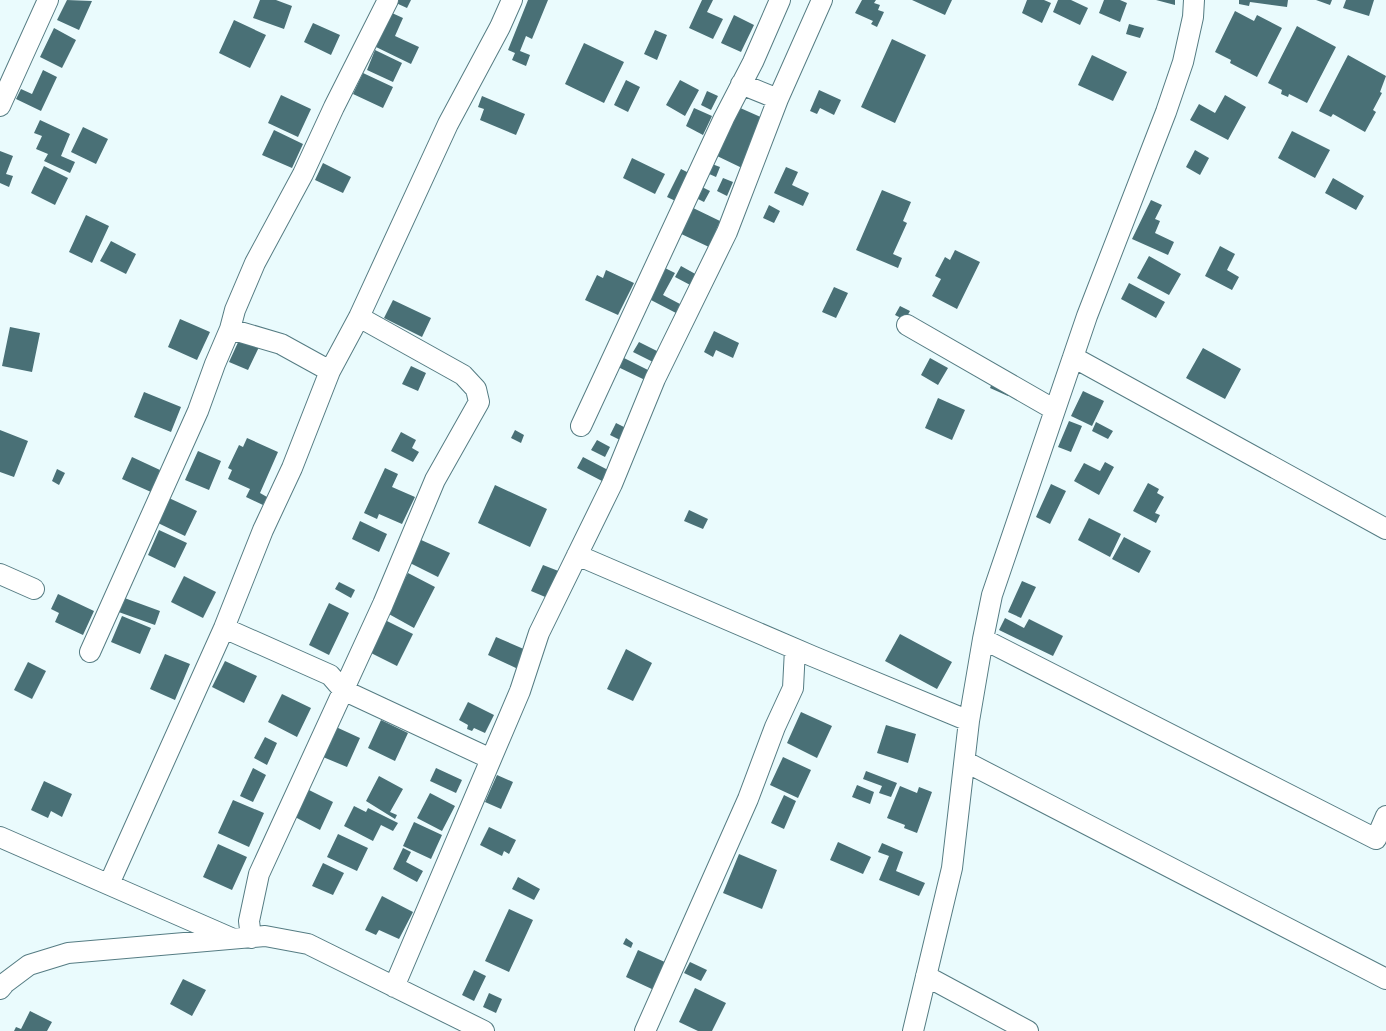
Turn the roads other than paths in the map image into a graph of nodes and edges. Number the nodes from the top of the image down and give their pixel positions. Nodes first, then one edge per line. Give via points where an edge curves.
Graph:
1 (48, 0) edge
2 (388, 0) edge
3 (512, 0) edge
4 (780, 0) edge
5 (822, 0) edge
6 (1194, 0) edge
7 (741, 84) junction
8 (778, 99) junction
9 (0, 106) edge
10 (359, 317) junction
11 (907, 325) dead end
12 (230, 328) junction
13 (1073, 357) junction
14 (330, 371) junction
15 (1055, 410) junction
16 (581, 426) dead end
17 (1386, 529) edge
18 (577, 555) junction
19 (0, 574) edge
20 (34, 589) dead end
21 (224, 628) junction
22 (982, 639) junction
23 (795, 649) junction
24 (90, 652) dead end
25 (343, 690) junction
26 (969, 722) junction
27 (491, 759) junction
28 (966, 762) junction
29 (1386, 816) edge
30 (0, 837) edge
31 (109, 884) junction
32 (242, 938) junction
33 (926, 976) junction
34 (1386, 979) edge
35 (394, 987) junction
36 (0, 989) edge
37 (484, 1031) edge
38 (645, 1031) edge
39 (914, 1031) edge
40 (1028, 1031) edge

1 - 9 street
2 - 12 street via 255,263
3 - 10 street via 448,124
4 - 7 street
5 - 8 street
6 - 13 street via 1183,62
7 - 8 street
7 - 16 street
8 - 18 street via 727,232 655,379 616,475
10 - 14 street
10 - 25 street via 462,375 476,389 478,402 435,480
11 - 15 street
12 - 14 street via 281,344
12 - 24 street via 198,411
13 - 15 street
13 - 17 street
14 - 21 street
15 - 22 street via 992,595
18 - 23 street
18 - 27 street via 539,633
19 - 20 street
21 - 25 street via 330,675
21 - 31 street
22 - 26 street
22 - 29 street via 1376,839
23 - 26 street
23 - 38 street via 793,688
25 - 27 street
25 - 32 street via 259,874
26 - 28 street
27 - 35 street
28 - 33 street via 951,868
28 - 34 street
30 - 31 street
31 - 32 street
32 - 35 street via 265,936 308,944
32 - 36 street via 68,953 28,965
33 - 39 street
33 - 40 street
35 - 37 street

